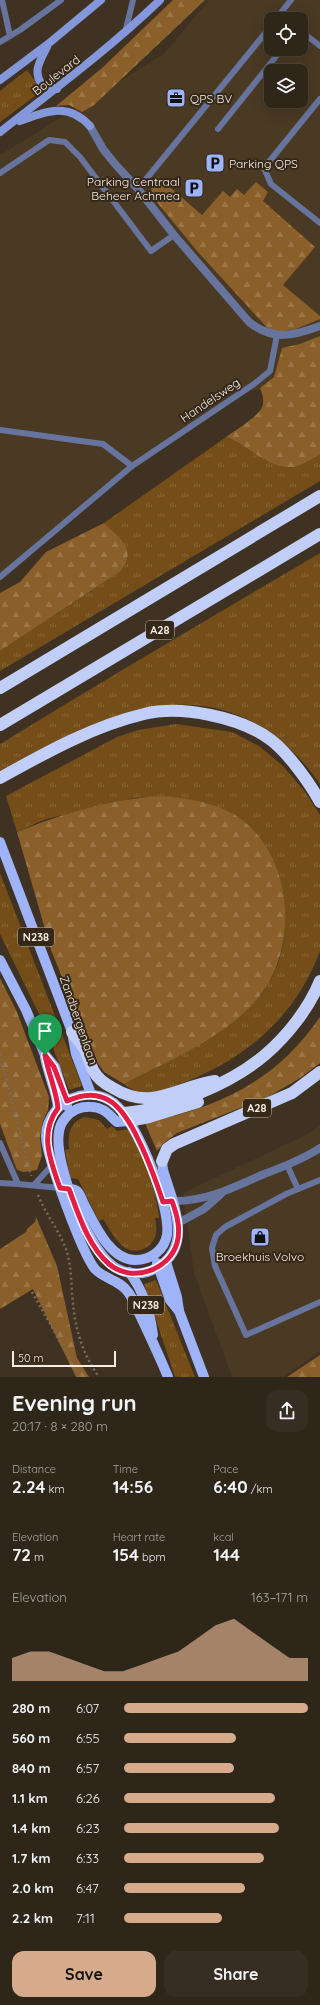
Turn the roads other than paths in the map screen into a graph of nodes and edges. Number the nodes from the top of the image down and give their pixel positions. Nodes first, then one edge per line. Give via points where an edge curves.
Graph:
1 (2, 0) edge
2 (60, 0) edge
3 (101, 0) edge
4 (133, 0) edge
5 (160, 0) edge
6 (291, 0) edge
7 (282, 12) edge
8 (124, 34) junction
9 (264, 35) edge
10 (10, 36) junction
11 (308, 37) edge
12 (0, 42) edge
13 (48, 44) junction
14 (320, 46) edge
15 (276, 56) edge
16 (0, 80) edge
17 (57, 90) junction
18 (320, 99) edge
19 (10, 124) junction
20 (90, 126) joint
21 (218, 128) dead end
22 (0, 132) edge
23 (0, 173) edge
24 (138, 189) junction
25 (320, 223) edge
26 (174, 234) junction
27 (320, 326) edge
28 (277, 335) junction
29 (0, 430) edge
30 (132, 466) junction
31 (320, 496) edge
32 (320, 534) edge
33 (0, 577) edge
34 (63, 650) junction
35 (0, 682) edge
36 (0, 688) edge
37 (0, 726) edge
38 (0, 778) edge
39 (320, 802) edge
40 (0, 842) edge
41 (0, 960) edge
42 (320, 981) edge
43 (72, 1032) junction
44 (45, 1055) junction
45 (320, 1072) edge
46 (226, 1079) junction
47 (91, 1094) junction
48 (67, 1101) junction
49 (58, 1108) junction
50 (69, 1114) junction
51 (127, 1117) junction
52 (0, 1143) edge
53 (320, 1148) edge
54 (162, 1161) joint
55 (52, 1165) junction
56 (287, 1165) junction
57 (320, 1180) edge
58 (0, 1183) edge
59 (18, 1184) junction
60 (34, 1185) junction
61 (65, 1188) junction
62 (298, 1189) junction
63 (223, 1192) junction
64 (167, 1202) junction
65 (178, 1223) junction
66 (154, 1255) junction
67 (162, 1265) junction
68 (129, 1272) junction
69 (320, 1302) edge
70 (154, 1342) junction
71 (168, 1377) edge
72 (204, 1377) edge

1 - 10 lane
2 - 10 lane
3 - 13 main road
4 - 8 lane
5 - 8 main road, Boulevard
6 - 7 lane
8 - 17 main road, Boulevard
9 - 24 lane
10 - 12 lane
11 - 14 lane
13 - 16 main road
13 - 17 main road via 37,67 38,78 44,87
15 - 21 lane
17 - 19 main road, Boulevard
18 - 25 lane via 264,168 271,184
19 - 20 main road via 40,113 63,110 75,113
19 - 22 main road, Boulevard
20 - 24 street via 102,148
23 - 26 lane via 49,140 65,142 80,157 151,251
24 - 26 street
26 - 28 street via 249,322
27 - 28 street via 296,334
28 - 30 lane, Handelsweg via 270,371
29 - 30 lane via 103,444
30 - 33 lane, Handelsweg
31 - 34 highway, A28
32 - 37 highway, A28
34 - 35 highway, A28
34 - 36 highway, A28
38 - 39 highway via 92,731 145,713 188,711 232,719 271,740 299,770
40 - 43 main road, Zandbergenlaan / N238
41 - 44 main road via 26,1010
42 - 46 highway via 310,1001 279,1041 265,1054
43 - 46 highway via 99,1078 134,1099 146,1100 198,1084
43 - 47 main road, Zandbergenlaan / N238 via 76,1054
44 - 48 main road via 54,1067
44 - 49 main road
45 - 54 highway, A28 via 292,1093 174,1144 167,1150
46 - 51 highway via 200,1093
47 - 48 main road, N238
47 - 51 main road via 116,1104
48 - 49 main road, N238
48 - 50 main road
49 - 55 main road, N238 via 51,1118 46,1135
50 - 51 main road via 77,1109 92,1107 104,1110 117,1122
50 - 61 main road, N238 via 60,1126 58,1139
51 - 64 main road
52 - 59 lane
53 - 56 street
54 - 64 main road
55 - 60 lane
55 - 61 main road, N238
56 - 62 lane
56 - 63 street
57 - 62 lane
58 - 59 lane
59 - 60 lane
60 - 61 lane
61 - 66 main road, N238 via 78,1193 97,1228 117,1254 135,1260
61 - 68 main road, N238 via 100,1253 110,1265
61 - 70 main road, N238 via 74,1224 94,1268 118,1282 132,1298
62 - 69 lane via 225,1227 216,1235 212,1248 214,1260 246,1335
63 - 64 street
63 - 65 street via 204,1208
64 - 65 main road
64 - 66 main road via 166,1236 163,1246
65 - 67 main road via 177,1242 173,1253
66 - 67 main road, N238
67 - 68 main road, N238 via 146,1272
67 - 72 main road, N238 via 177,1297 179,1311
68 - 70 main road, N238 via 140,1289 148,1311
70 - 71 main road, N238

